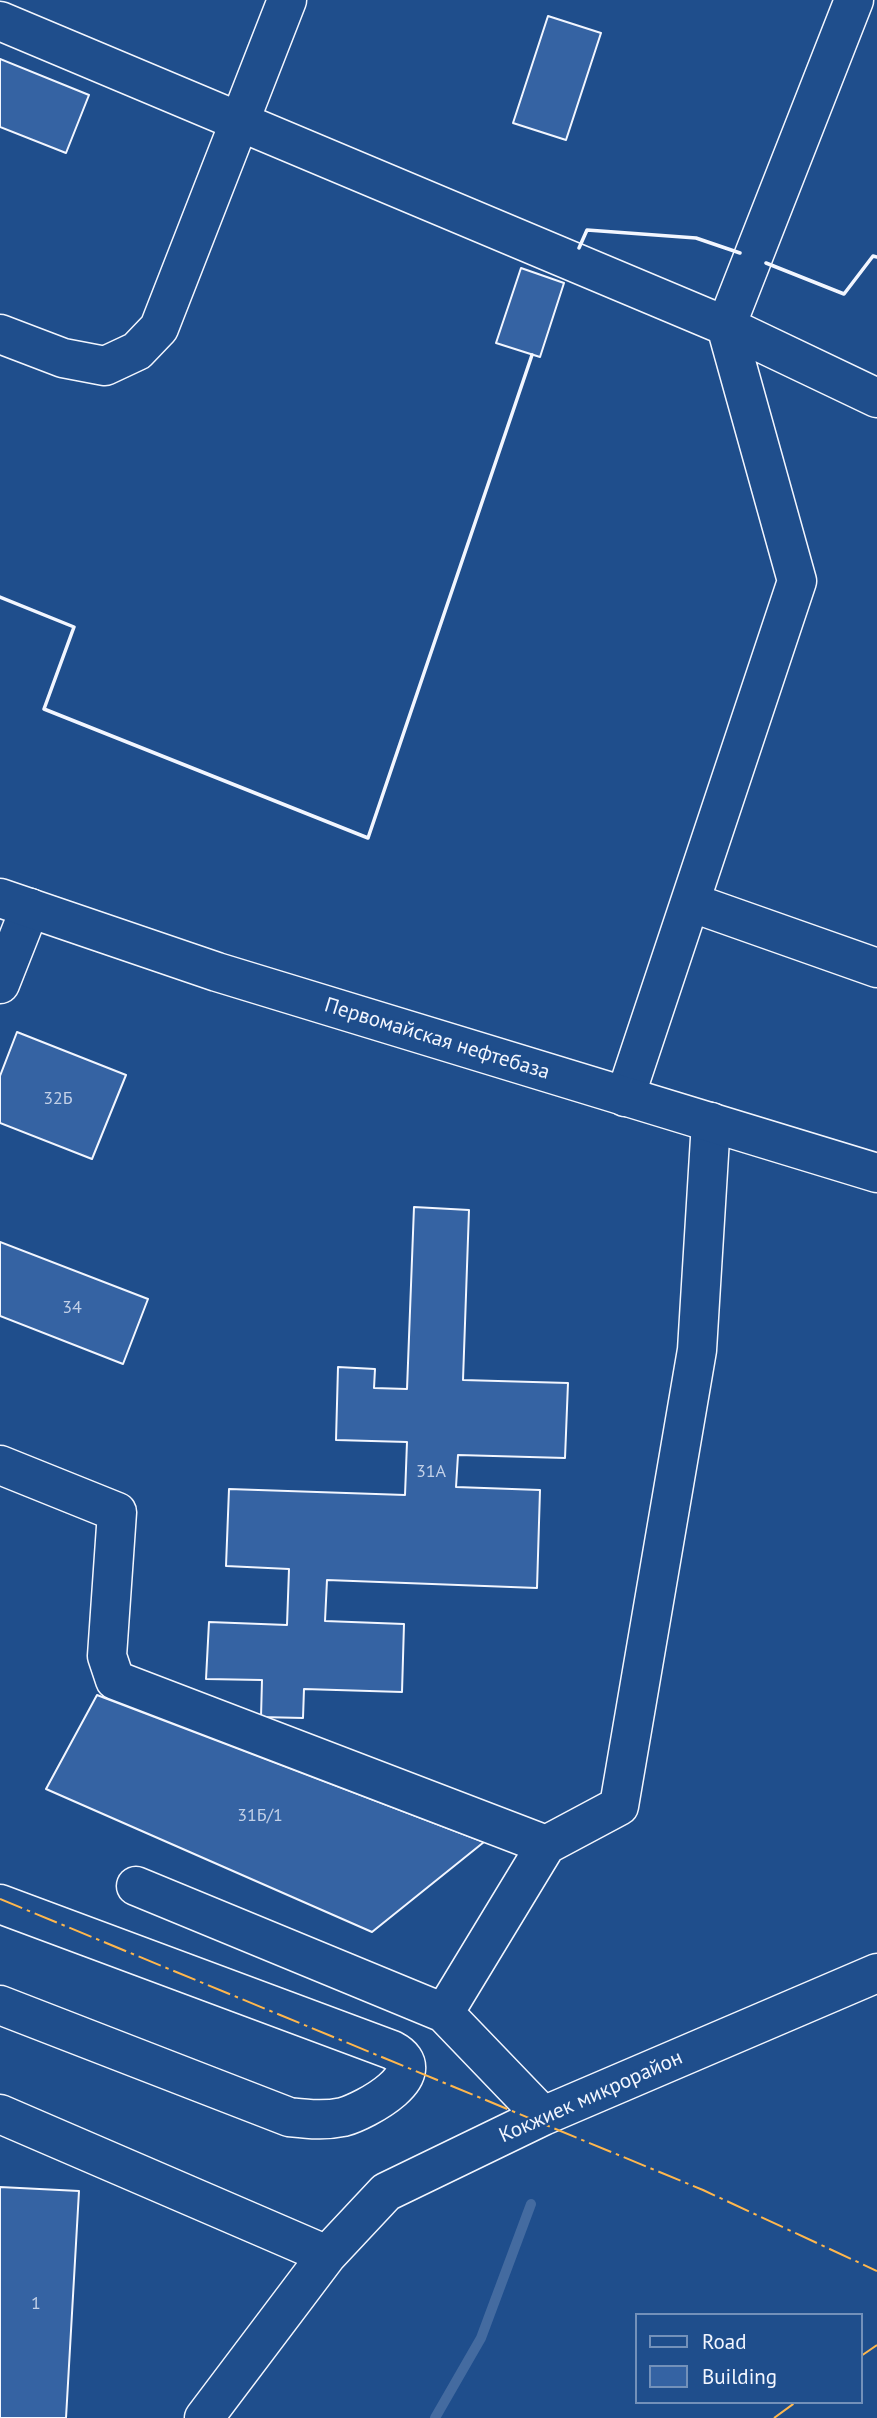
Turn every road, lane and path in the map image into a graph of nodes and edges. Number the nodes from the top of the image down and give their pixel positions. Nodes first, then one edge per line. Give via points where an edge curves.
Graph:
1 (287, 0) edge
2 (854, 0) edge
3 (0, 21) edge
4 (240, 121) junction
5 (726, 326) junction
6 (0, 334) edge
7 (877, 398) edge
8 (690, 902) junction
9 (15, 903) edge
10 (877, 968) edge
11 (0, 984) edge
12 (625, 1097) junction
13 (711, 1122) junction
14 (877, 1173) edge
15 (0, 1465) edge
16 (546, 1845) junction
17 (136, 1886) dead end
18 (0, 1904) edge
19 (877, 1973) edge
20 (0, 2005) edge
21 (444, 2013) junction
22 (0, 2115) edge
23 (543, 2116) junction
24 (327, 2255) junction
25 (204, 2418) edge

1 - 4 street
2 - 5 street
3 - 4 street
4 - 5 street
4 - 6 street via 159,328 136,351 105,366 63,358
5 - 7 street
5 - 8 street via 797,581
8 - 10 street
8 - 12 street
9 - 11 street
9 - 12 street, Первомайская нефтебаза via 217,972
12 - 13 street, Первомайская нефтебаза
13 - 14 street, Первомайская нефтебаза
13 - 16 street via 696,1350 619,1806
15 - 16 street via 117,1512 107,1656 115,1680
16 - 21 street
17 - 21 street
18 - 20 street via 392,2050 401,2055 406,2073 403,2081 369,2106 344,2116 318,2121 289,2117
19 - 23 street, Кокжиек микрорайон
21 - 23 street
22 - 24 street
23 - 24 street, Кокжиек микрорайон via 386,2192
24 - 25 street, Кокжиек микрорайон

